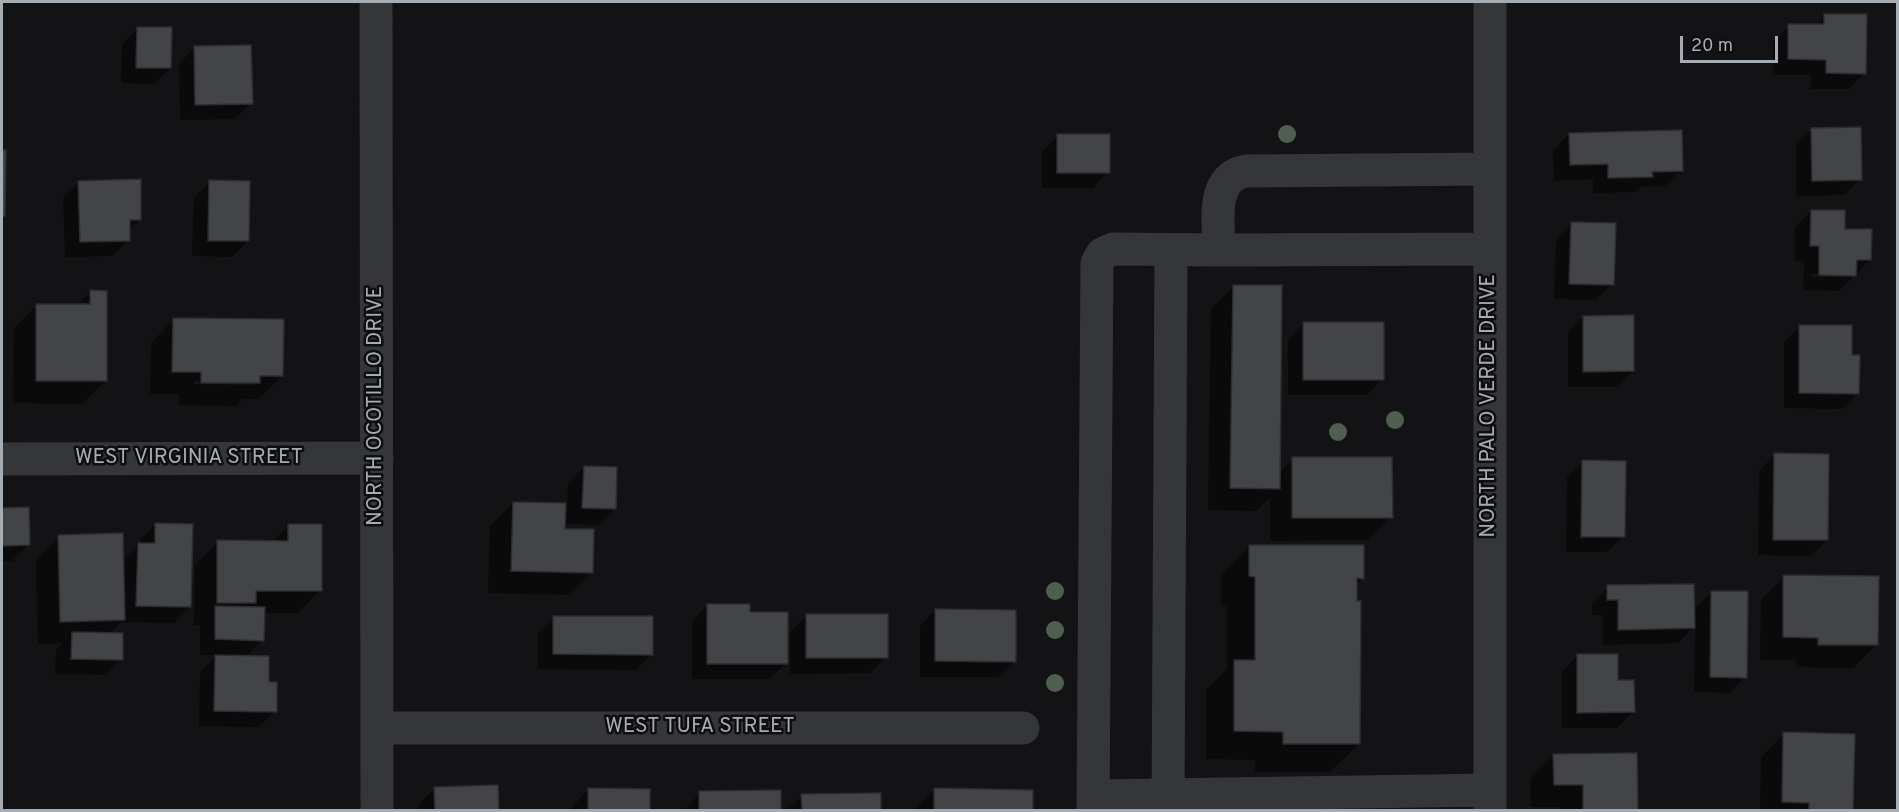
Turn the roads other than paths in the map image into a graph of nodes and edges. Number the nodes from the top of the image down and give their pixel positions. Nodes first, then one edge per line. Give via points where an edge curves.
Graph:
1 (376, 2) edge
2 (1490, 2) edge
3 (1490, 169) junction
4 (1490, 249) junction
5 (1172, 250) junction
6 (1219, 250) junction
7 (377, 458) junction
8 (2, 459) edge
9 (377, 728) junction
10 (1023, 728) dead end
11 (1490, 800) edge
12 (1332, 801) edge
13 (1168, 802) edge
14 (1250, 802) edge
15 (1093, 803) edge
16 (377, 810) edge

1 - 7 street, NORTH OCOTILLO DRIVE
2 - 3 street, NORTH PALO VERDE DRIVE
3 - 4 street, NORTH PALO VERDE DRIVE
3 - 6 street via 1246,171 1233,175 1219,199
4 - 6 street
4 - 11 street, NORTH PALO VERDE DRIVE
5 - 6 street
5 - 13 street
5 - 15 street via 1113,249 1102,254 1097,263
7 - 8 street, WEST VIRGINIA STREET
7 - 9 street, NORTH OCOTILLO DRIVE
9 - 10 street, WEST TUFA STREET
9 - 16 street, NORTH OCOTILLO DRIVE
11 - 12 street
12 - 14 street
13 - 14 street
13 - 15 street

